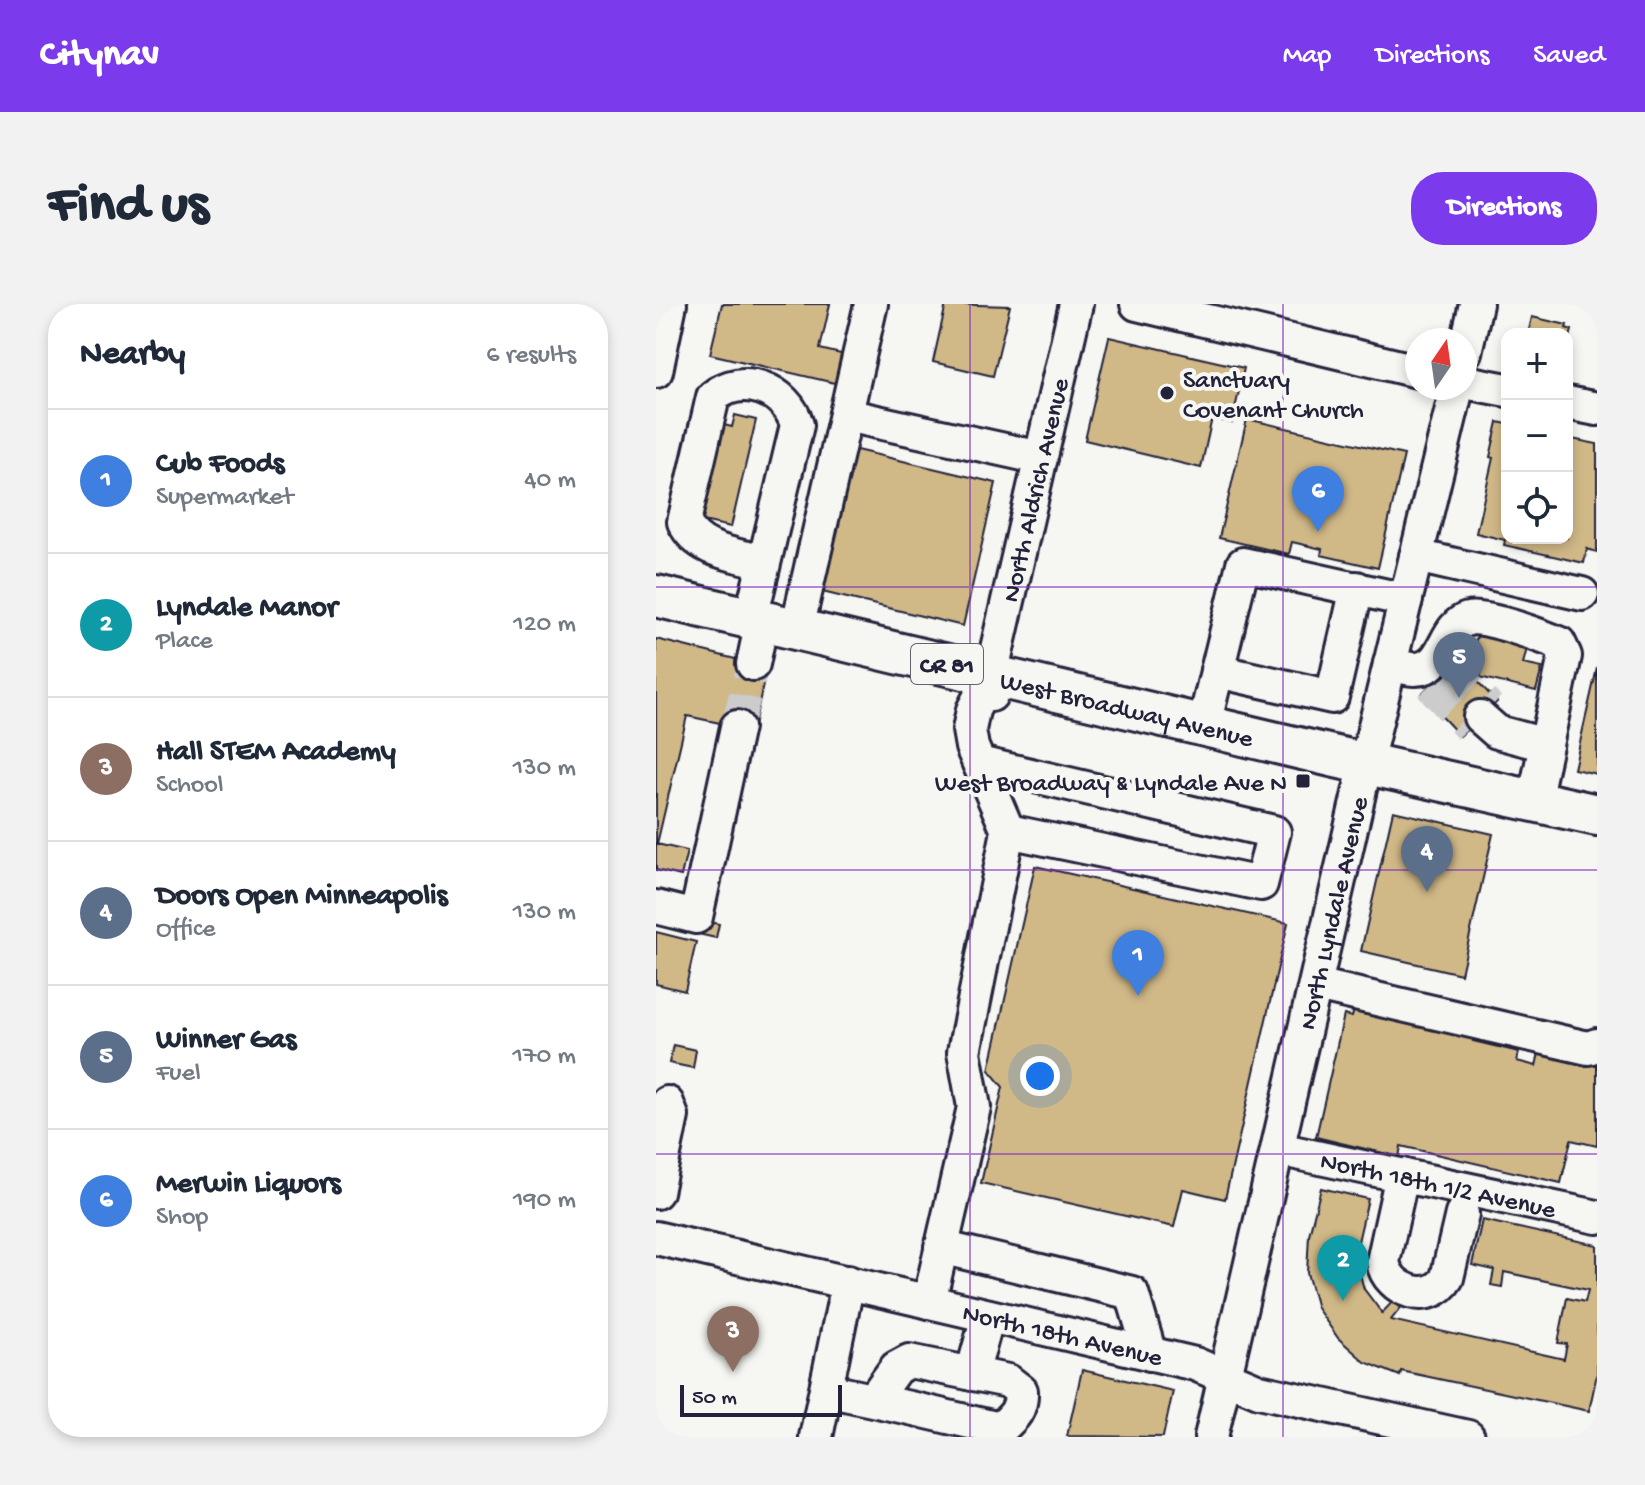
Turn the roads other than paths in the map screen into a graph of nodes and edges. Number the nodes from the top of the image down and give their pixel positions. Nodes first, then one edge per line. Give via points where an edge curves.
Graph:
1 (670, 304) edge
2 (871, 304) edge
3 (1076, 304) edge
4 (1137, 304) edge
5 (1476, 304) edge
6 (1268, 318) edge
7 (1470, 328) edge
8 (1405, 367) edge
9 (656, 371) edge
10 (1477, 384) edge
11 (1501, 389) edge
12 (1454, 400) edge
13 (1573, 404) edge
14 (1597, 409) edge
15 (846, 415) junction
16 (1041, 458) junction
17 (1416, 556) junction
18 (764, 562) junction
19 (1357, 588) junction
20 (1582, 594) dead end
21 (656, 596) edge
22 (1406, 600) junction
23 (770, 623) junction
24 (753, 664) tunnel mouth
25 (1390, 664) junction
26 (1217, 671) junction
27 (991, 675) junction
28 (1484, 721) tunnel mouth
29 (1204, 725) junction
30 (737, 727) tunnel mouth
31 (1546, 745) junction
32 (975, 755) junction
33 (1366, 763) junction
34 (1534, 801) junction
35 (1597, 815) edge
36 (1008, 831) junction
37 (656, 907) edge
38 (1316, 985) junction
39 (1597, 1045) edge
40 (667, 1103) dead end
41 (1278, 1149) junction
42 (1402, 1175) junction
43 (656, 1192) edge
44 (1462, 1214) dead end
45 (1597, 1217) edge
46 (656, 1238) edge
47 (941, 1247) junction
48 (848, 1282) junction
49 (929, 1302) junction
50 (988, 1316) junction
51 (1150, 1354) junction
52 (972, 1374) junction
53 (1226, 1377) junction
54 (826, 1390) junction
55 (873, 1400) junction
56 (816, 1437) edge
57 (1211, 1437) edge
58 (1468, 1437) edge

1 - 9 street
2 - 15 street
3 - 16 street, North Aldrich Avenue
4 - 6 street
5 - 7 street
6 - 8 street
10 - 11 street
12 - 17 street, North Lyndale Avenue
13 - 14 street
15 - 16 street
15 - 23 street
16 - 27 street, North Aldrich Avenue
17 - 20 street
17 - 22 street, North Lyndale Avenue
18 - 18 street via 797,425 783,398 765,389 726,386 713,397 684,522 705,546
18 - 23 street
19 - 22 street
19 - 26 street via 1243,564
19 - 26 street via 1332,697
21 - 23 main road, West Broadway Avenue / CR 81
22 - 25 street, North Lyndale Avenue
23 - 24 street
23 - 27 main road, West Broadway Avenue / CR 81
25 - 31 street via 1436,673 1457,624 1470,618 1559,643 1565,656
25 - 33 street, North Lyndale Avenue
26 - 29 street
27 - 29 main road, West Broadway Avenue / CR 81
27 - 32 street, North Aldrich Avenue via 973,710 969,730
28 - 31 street
29 - 33 main road, West Broadway Avenue / CR 81
30 - 37 street via 696,917
31 - 34 street
32 - 36 street
32 - 36 street via 1274,832 1261,884
33 - 34 main road, West Broadway Avenue / CR 81
33 - 38 street, North Lyndale Avenue
34 - 35 main road, West Broadway Avenue / CR 81
36 - 47 street via 964,1052 974,1107
38 - 39 street via 1588,1048
38 - 41 street, North Lyndale Avenue
40 - 43 street via 672,1116
41 - 42 street, North 18th 1/2 Avenue
41 - 53 street, North Lyndale Avenue
42 - 44 street via 1383,1262 1400,1288 1421,1293 1442,1287
42 - 45 street, North 18th 1/2 Avenue
46 - 48 street, North 18th Avenue
47 - 49 street
47 - 51 street via 1132,1293
48 - 49 street, North 18th Avenue
48 - 54 street
49 - 50 street, North 18th Avenue
50 - 51 street, North 18th Avenue
50 - 52 street
51 - 53 street, North 18th Avenue
52 - 55 street via 909,1361 896,1368
52 - 55 street via 1008,1381 1021,1391 1015,1417 1000,1429
53 - 57 street, North Lyndale Avenue
53 - 58 street, North 18th Avenue via 1259,1391
54 - 55 street
54 - 56 street

